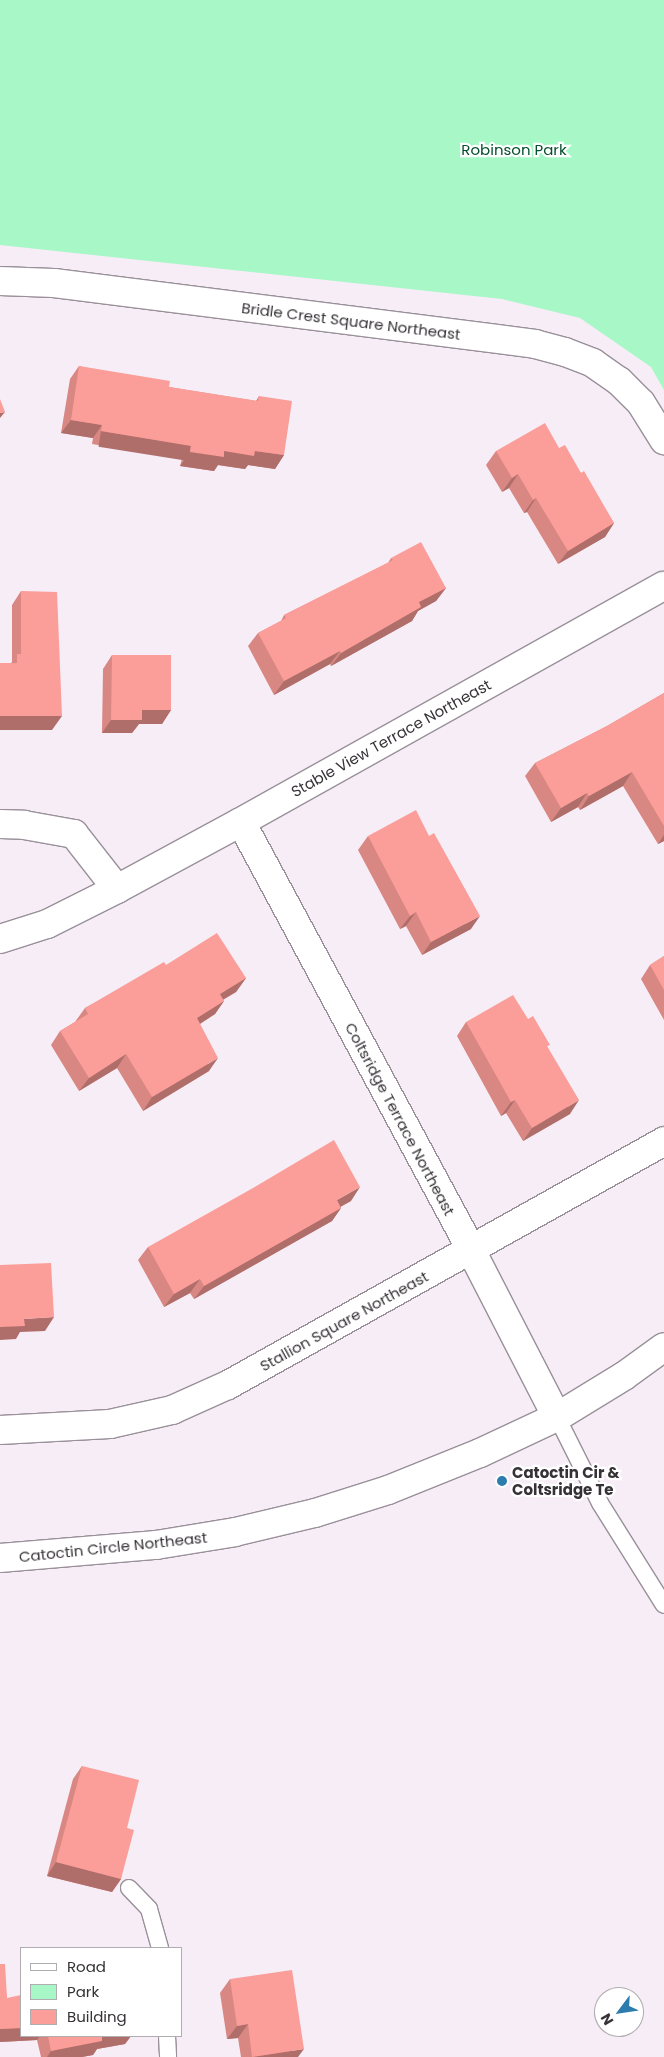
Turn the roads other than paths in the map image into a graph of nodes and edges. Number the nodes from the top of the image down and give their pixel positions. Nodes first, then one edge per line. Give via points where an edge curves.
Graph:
1 (0, 281) edge
2 (664, 440) edge
3 (664, 586) edge
4 (241, 822) junction
5 (0, 824) edge
6 (117, 888) junction
7 (0, 939) edge
8 (664, 1141) edge
9 (471, 1250) junction
10 (664, 1347) edge
11 (557, 1417) junction
12 (0, 1430) edge
13 (0, 1558) edge
14 (664, 1606) edge
15 (129, 1888) dead end
16 (160, 1947) edge
17 (166, 2037) edge
18 (168, 2057) edge

1 - 2 street, Bridle Crest Square Northeast via 54,283 535,344 593,364 619,381 642,403
3 - 4 street, Stable View Terrace Northeast
4 - 6 street, Stable View Terrace Northeast
4 - 9 street, Coltsridge Terrace Northeast
5 - 6 street via 74,834
6 - 7 street, Stable View Terrace Northeast via 47,924
8 - 9 street, Stallion Square Northeast
9 - 11 street, Coltsridge Terrace Northeast
9 - 12 street, Stallion Square Northeast via 228,1385 172,1410 110,1424
10 - 11 street, Catoctin Circle Northeast
11 - 13 street, Catoctin Circle Northeast via 480,1453 388,1490 315,1513 235,1532 156,1545
11 - 14 lane via 600,1503
15 - 16 lane via 149,1909
17 - 18 lane

